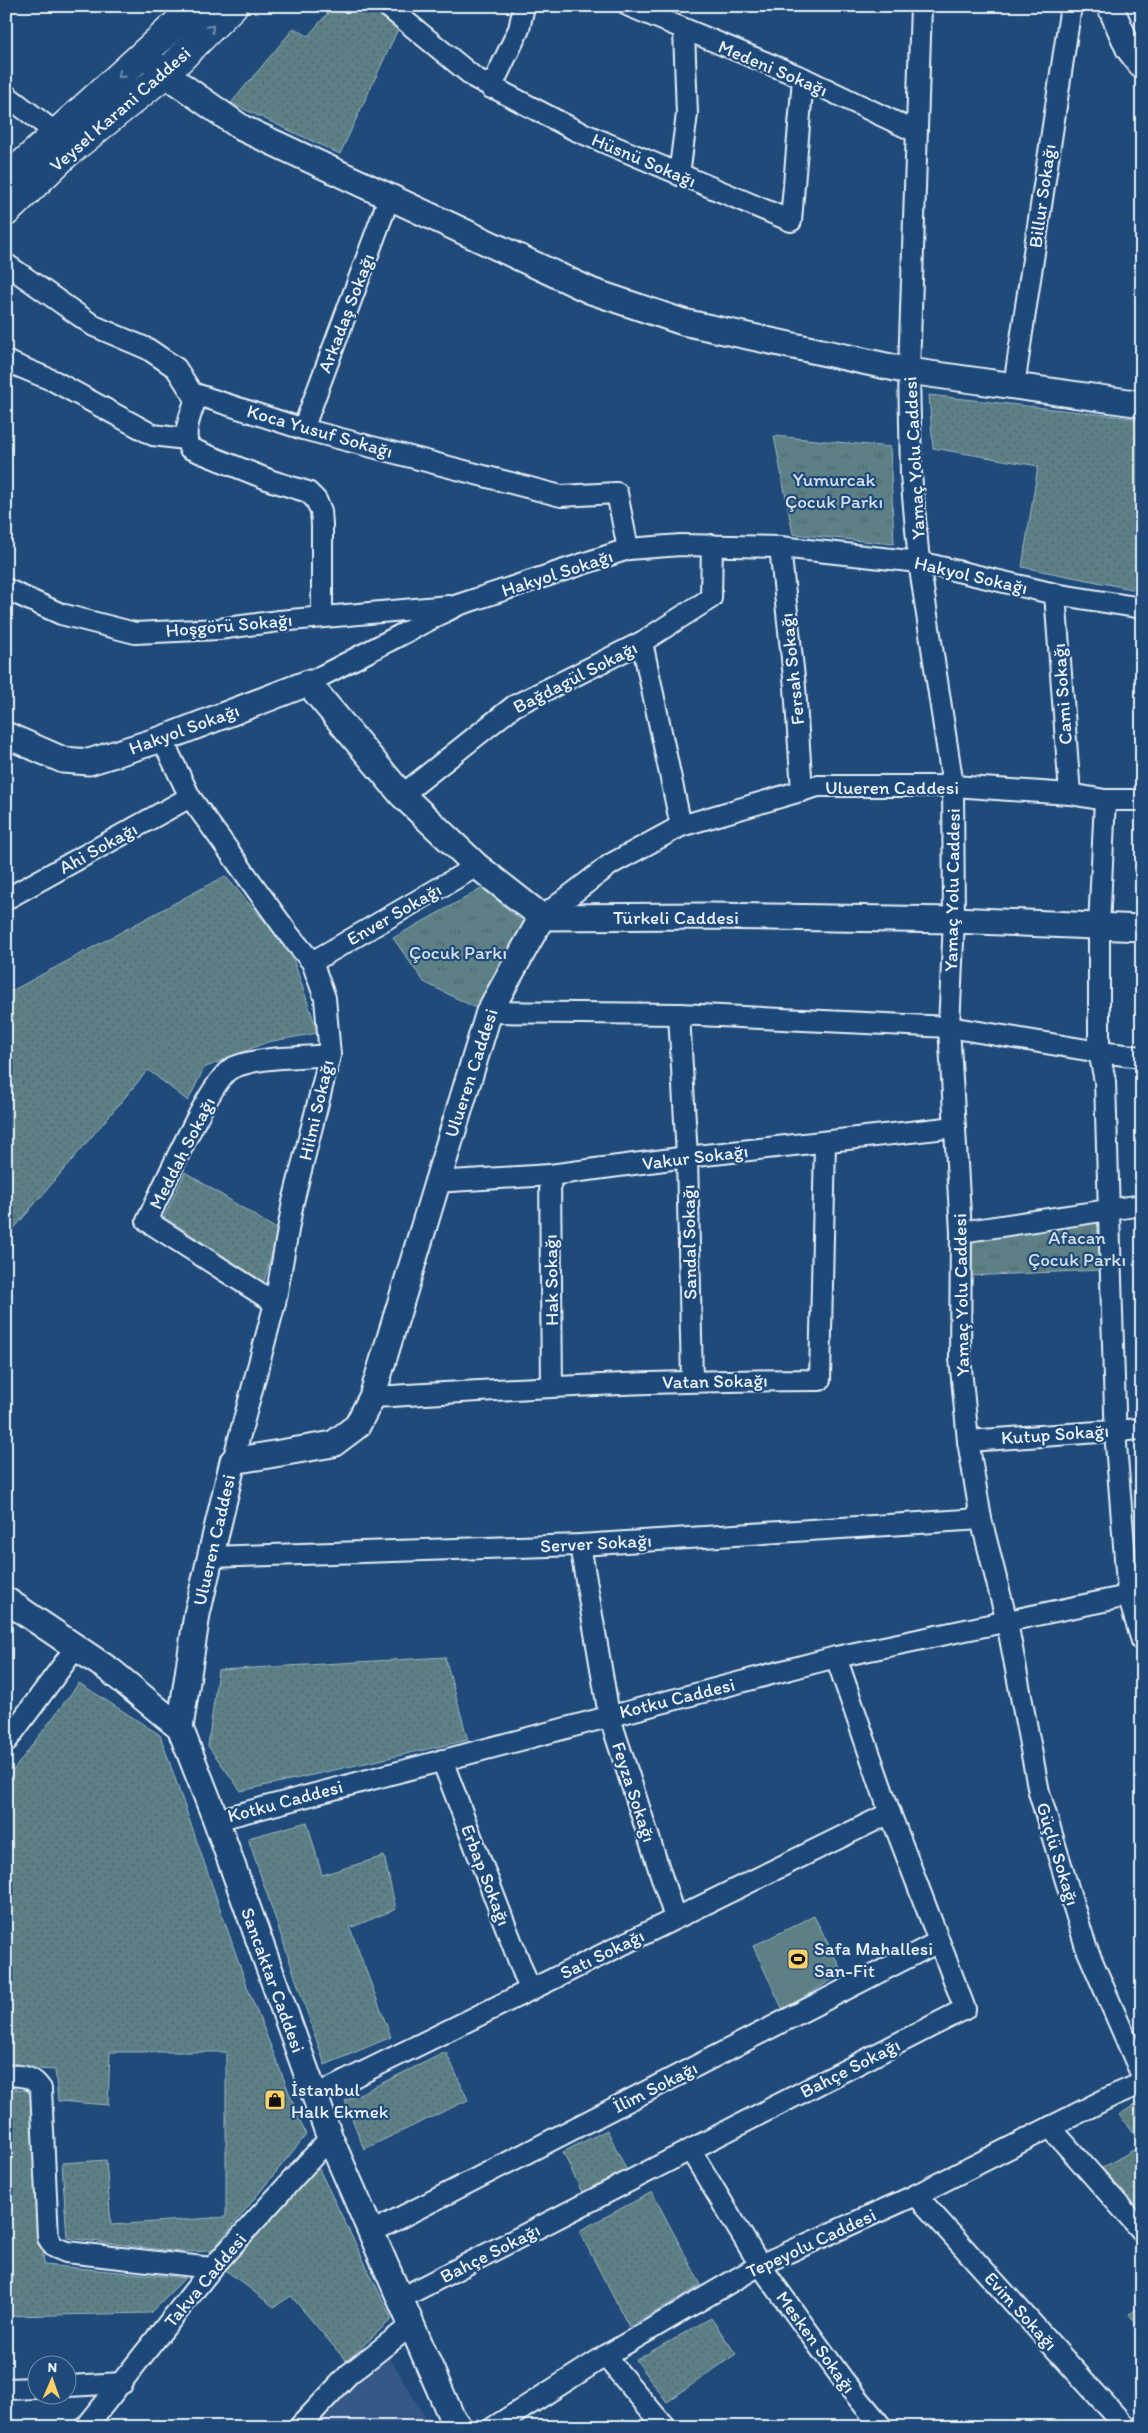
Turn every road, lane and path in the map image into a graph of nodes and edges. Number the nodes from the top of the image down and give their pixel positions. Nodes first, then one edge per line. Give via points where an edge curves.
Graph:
1 (233, 6) edge
2 (387, 6) edge
3 (524, 6) edge
4 (629, 6) edge
5 (921, 6) edge
6 (1071, 6) edge
7 (1110, 6) edge
8 (183, 10) edge
9 (684, 31) junction
10 (144, 54) junction
11 (1142, 66) edge
12 (166, 74) junction
13 (803, 78) junction
14 (491, 88) junction
15 (6, 95) edge
16 (916, 132) junction
17 (56, 133) junction
18 (679, 175) junction
19 (6, 179) edge
20 (389, 198) junction
21 (6, 212) edge
22 (6, 264) edge
23 (6, 361) edge
24 (909, 371) junction
25 (1014, 386) junction
26 (196, 395) junction
27 (1142, 404) edge
28 (303, 429) junction
29 (185, 439) junction
30 (712, 545) junction
31 (780, 547) junction
32 (628, 549) junction
33 (919, 562) junction
34 (6, 589) edge
35 (1055, 594) junction
36 (458, 605) junction
37 (1142, 608) edge
38 (322, 617) junction
39 (642, 642) junction
40 (308, 682) junction
41 (6, 735) edge
42 (162, 739) junction
43 (953, 786) junction
44 (802, 791) junction
45 (1070, 794) junction
46 (402, 795) junction
47 (190, 797) junction
48 (1105, 800) junction
49 (1142, 800) edge
50 (681, 826) junction
51 (477, 866) junction
52 (6, 899) edge
53 (542, 917) junction
54 (954, 920) junction
55 (1099, 927) junction
56 (1142, 928) edge
57 (312, 962) junction
58 (488, 1012) junction
59 (678, 1014) junction
60 (949, 1027) junction
61 (1099, 1052) junction
62 (330, 1055) junction
63 (1142, 1057) edge
64 (955, 1127) junction
65 (825, 1142) junction
66 (687, 1157) junction
67 (550, 1175) junction
68 (435, 1182) junction
69 (1142, 1205) edge
70 (1109, 1210) junction
71 (961, 1232) junction
72 (275, 1303) junction
73 (692, 1380) junction
74 (552, 1386) junction
75 (372, 1397) junction
76 (1142, 1429) edge
77 (1116, 1430) junction
78 (968, 1441) junction
79 (233, 1461) junction
80 (980, 1519) junction
81 (580, 1545) junction
82 (210, 1557) junction
83 (1135, 1595) edge
84 (6, 1600) edge
85 (1007, 1622) junction
86 (1142, 1641) edge
87 (77, 1646) junction
88 (836, 1656) junction
89 (609, 1715) junction
90 (180, 1728) junction
91 (6, 1742) edge
92 (442, 1760) junction
93 (890, 1813) junction
94 (216, 1820) junction
95 (675, 1918) junction
96 (938, 1942) junction
97 (530, 1990) junction
98 (6, 2075) edge
99 (1142, 2076) edge
100 (1142, 2083) edge
101 (315, 2096) junction
102 (1050, 2127) junction
103 (330, 2138) junction
104 (692, 2151) junction
105 (916, 2195) junction
106 (1142, 2231) edge
107 (372, 2232) junction
108 (760, 2265) junction
109 (212, 2268) junction
110 (401, 2298) junction
111 (413, 2324) junction
112 (605, 2356) junction
113 (122, 2383) junction
114 (78, 2385) edge
115 (28, 2388) edge
116 (6, 2389) edge
117 (86, 2427) edge
118 (299, 2427) edge
119 (459, 2427) edge
120 (494, 2427) edge
121 (665, 2427) edge
122 (882, 2427) edge
123 (1126, 2427) edge

12 -> 1 main road, Veysel Karani Caddesi
2 - 14 street, Hüsnü Sokağı
3 - 14 street via 519,29
4 - 9 street, Medeni Sokağı
5 - 16 street, Yamaç Yolu Caddesi
6 - 25 street, Billur Sokağı
7 - 11 street via 1129,49
8 - 10 main road, Veysel Karani Caddesi
9 - 13 street, Medeni Sokağı
9 - 18 street via 687,114
10 - 12 street
10 -> 17 main road, Veysel Karani Caddesi
12 - 20 street via 242,128
12 - 21 main road, Veysel Karani Caddesi via 66,154
13 - 16 street, Medeni Sokağı
13 - 18 street, Hüsnü Sokağı via 791,221
14 - 18 street, Hüsnü Sokağı via 575,130
15 - 17 street
16 - 24 street, Yamaç Yolu Caddesi
17 - 19 main road, Veysel Karani Caddesi
20 - 24 street via 591,292 683,322
20 - 28 street, Arkadaş Sokağı
22 - 26 street via 94,326 148,350 176,368 192,394
23 - 29 street via 54,381 153,435
24 - 25 street
24 - 33 street, Yamaç Yolu Caddesi via 911,474
25 - 27 street
26 - 28 street, Koca Yusuf Sokağı
26 - 29 street
28 - 32 street, Koca Yusuf Sokağı via 561,496 617,493
29 - 38 street via 194,452 308,492 316,500 322,525
30 - 31 street, Hakyol Sokağı
30 - 32 street, Hakyol Sokağı
30 - 39 street, Bağdagül Sokağı via 711,598
31 - 33 street, Hakyol Sokağı
31 - 44 street, Fersah Sokağı
32 - 36 street, Hakyol Sokağı
33 - 35 street, Hakyol Sokağı
33 - 43 street, Yamaç Yolu Caddesi
34 - 38 street, Hoşgörü Sokağı via 61,614 135,633 219,629
35 - 37 street, Hakyol Sokağı
35 - 45 street, Cami Sokağı
36 - 38 street, Hoşgörü Sokağı
36 - 40 street, Hakyol Sokağı
39 - 46 street, Bağdagül Sokağı via 514,706
39 - 50 street
40 - 42 street, Hakyol Sokağı
40 - 46 street
41 - 42 street, Hakyol Sokağı via 63,760 88,762
42 - 47 street, Hilmi Sokağı
43 - 44 street, Ulueren Caddesi via 818,786
43 - 45 street, Ulueren Caddesi
43 - 54 street, Yamaç Yolu Caddesi
44 - 50 street, Ulueren Caddesi
45 - 48 street, Ulueren Caddesi
46 - 51 street
47 - 52 street, Ahi Sokağı
47 - 57 street, Hilmi Sokağı
48 - 49 street, Ulueren Caddesi
48 - 55 street
50 - 53 street, Ulueren Caddesi via 611,864
51 - 53 street
51 - 57 street, Enver Sokağı
53 - 54 street, Türkeli Caddesi
53 - 58 street, Ulueren Caddesi
54 - 55 street, Türkeli Caddesi
54 - 60 street, Yamaç Yolu Caddesi
55 - 56 street, Türkeli Caddesi
55 - 61 street
57 - 62 street, Hilmi Sokağı via 324,998
58 - 59 street
58 - 68 street, Ulueren Caddesi
59 - 60 street
59 - 66 street, Sandal Sokağı
60 - 61 street
60 - 64 street, Yamaç Yolu Caddesi
61 - 63 street
61 - 70 street via 1105,1081
62 - 72 street, Hilmi Sokağı via 293,1202
62 - 72 street, Meddah Sokağı via 256,1062 230,1069 208,1096 147,1221
64 - 65 street, Vakur Sokağı
64 - 71 street, Yamaç Yolu Caddesi
65 - 66 street, Vakur Sokağı
65 - 73 street, Vatan Sokağı via 820,1380
66 - 67 street, Vakur Sokağı
66 - 73 street, Sandal Sokağı
67 - 68 street, Vakur Sokağı
67 - 74 street, Hak Sokağı
68 - 75 street, Ulueren Caddesi
69 - 70 street
70 - 71 street
70 - 77 street
71 - 78 street, Yamaç Yolu Caddesi via 960,1358
72 - 79 street, Hilmi Sokağı
73 - 74 street, Vatan Sokağı
74 - 75 street, Vatan Sokağı
75 - 79 street, Ulueren Caddesi via 357,1426 333,1444
76 - 77 street, Kutup Sokağı
77 - 78 street, Kutup Sokağı
77 - 83 street
78 - 80 street, Yamaç Yolu Caddesi
79 - 82 street, Ulueren Caddesi
80 - 81 street, Server Sokağı
80 - 85 street, Yamaç Yolu Caddesi
81 - 82 street, Server Sokağı
81 - 89 street, Feyza Sokağı
82 - 90 street, Ulueren Caddesi via 197,1614
83 - 85 street, Kotku Caddesi
83 - 86 street
84 - 87 street, Sancaktar Caddesi
85 - 88 street, Kotku Caddesi
85 - 99 street, Güçlü Sokağı via 1042,1801 1086,1947
87 - 90 street, Sancaktar Caddesi
87 - 91 street
88 - 89 street, Kotku Caddesi
88 - 93 street, Bahçe Sokağı
89 - 92 street, Kotku Caddesi
89 - 95 street, Feyza Sokağı
90 - 94 street, Sancaktar Caddesi
92 - 94 street, Kotku Caddesi
92 - 97 street, Erbap Sokağı
93 - 95 street, Satı Sokağı
93 - 96 street, Bahçe Sokağı
94 - 101 street, Sancaktar Caddesi
95 - 97 street, Satı Sokağı
96 - 104 street, Bahçe Sokağı via 965,2009
96 - 107 street, İlim Sokağı
97 - 101 street, Satı Sokağı
98 - 109 street via 28,2077 42,2088 48,2238 54,2247 66,2252
100 - 102 street, Tepeyolu Caddesi
101 - 103 street, Sancaktar Caddesi
102 - 105 street, Tepeyolu Caddesi
102 - 106 street
103 - 107 street, Sancaktar Caddesi
103 - 109 street, Takva Caddesi
104 - 108 street, Mesken Sokağı
104 - 110 street, Bahçe Sokağı
105 - 108 street, Tepeyolu Caddesi
105 - 123 street, Evim Sokağı
107 - 110 street, Sancaktar Caddesi
108 - 112 street, Tepeyolu Caddesi
108 - 122 street, Mesken Sokağı via 844,2382
109 - 113 street, Takva Caddesi
110 - 111 street, Sancaktar Caddesi
111 - 118 street via 349,2374
111 - 119 street, Sancaktar Caddesi via 452,2418
112 - 120 street, Tepeyolu Caddesi
112 - 121 street
113 - 114 street
113 - 117 street, Takva Caddesi
115 - 116 street

